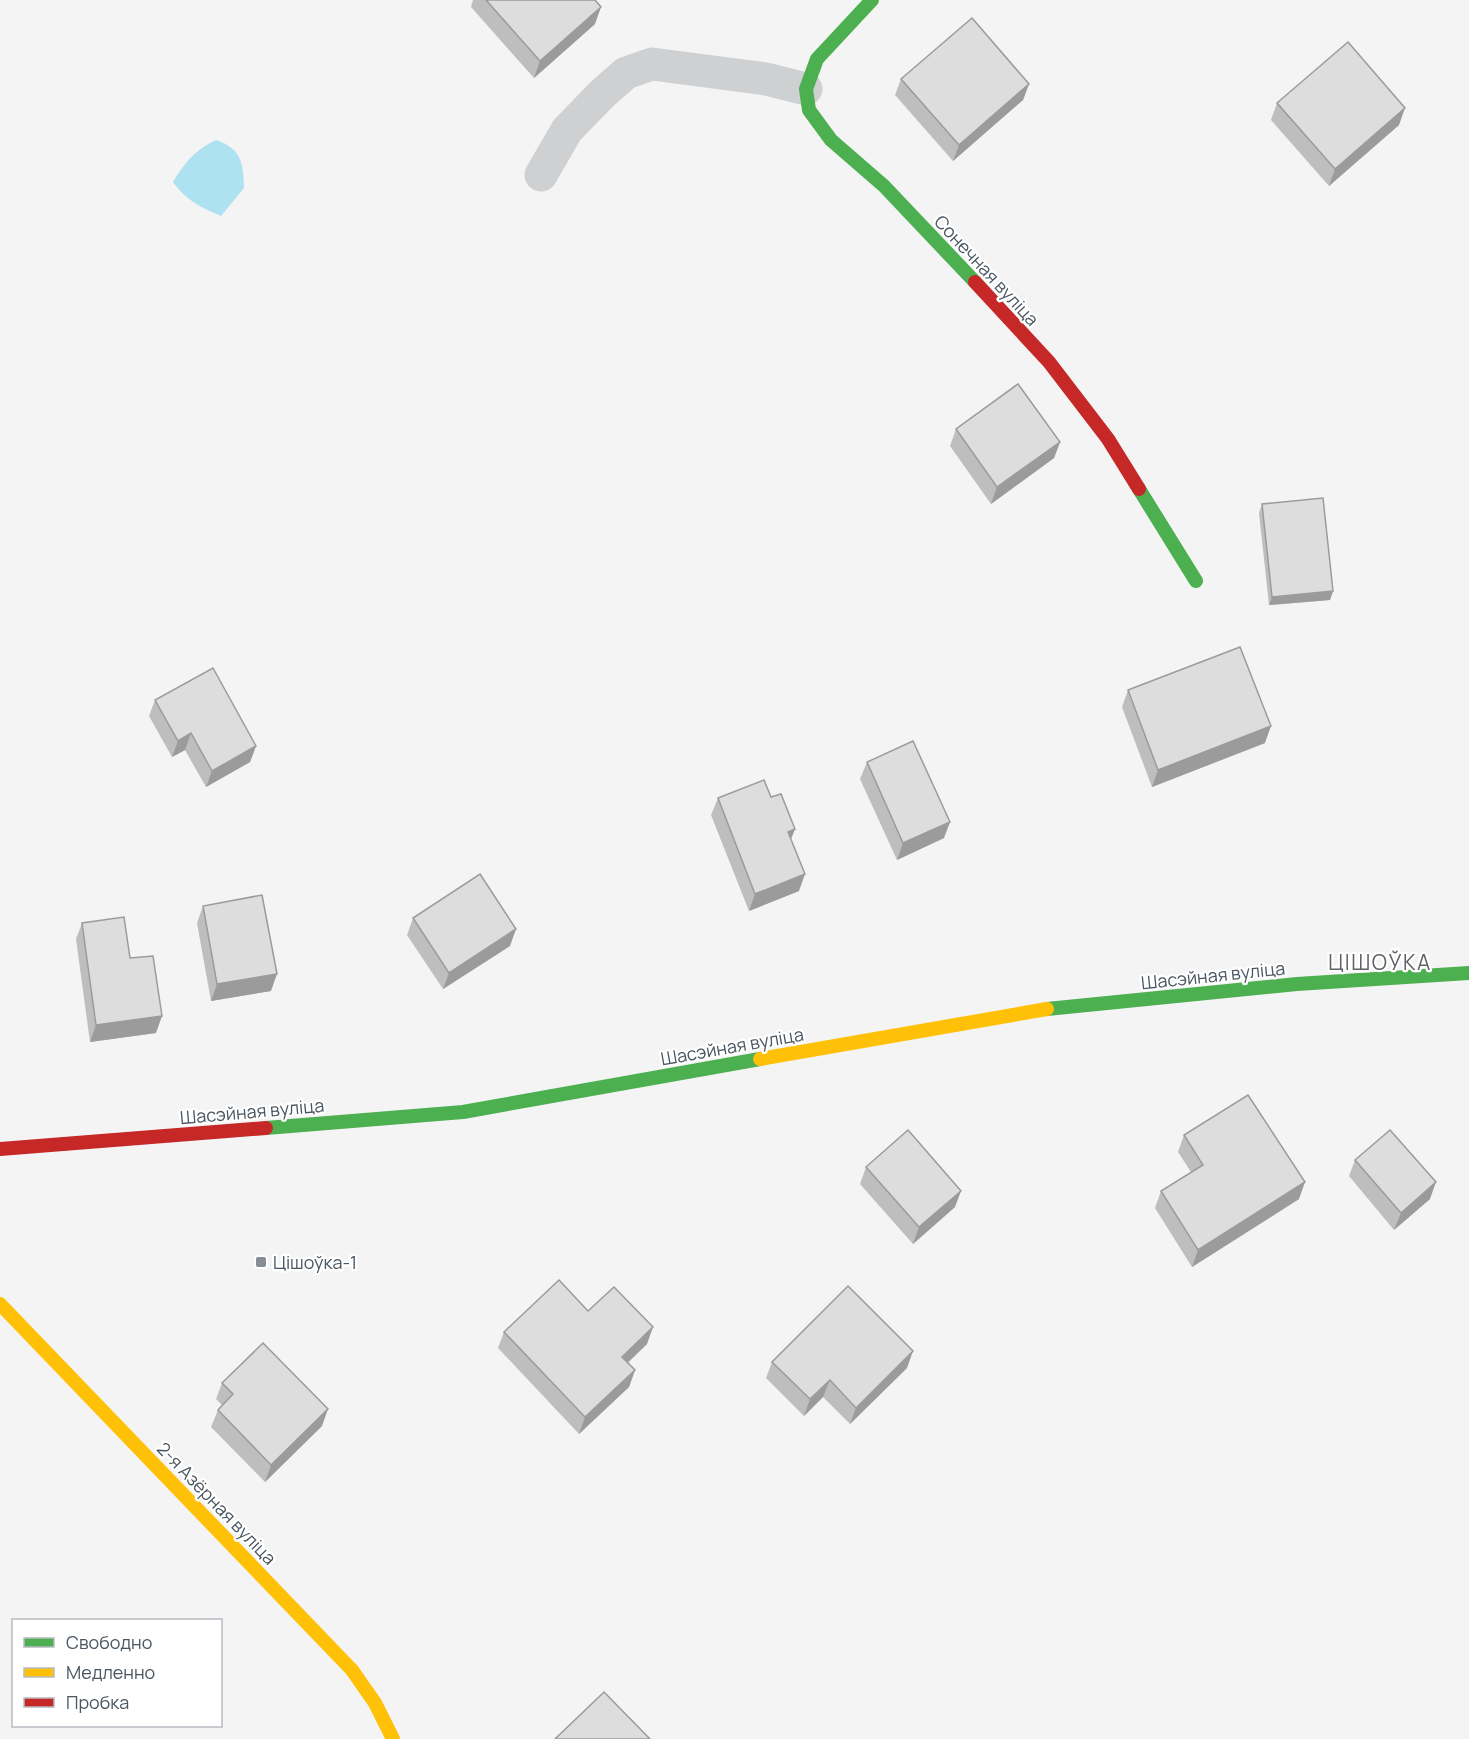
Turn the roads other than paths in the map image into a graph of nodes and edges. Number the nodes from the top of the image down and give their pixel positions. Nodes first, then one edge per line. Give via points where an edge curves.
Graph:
1 (872, 0) edge
2 (806, 89) junction
3 (541, 175) dead end
4 (1196, 581) dead end
5 (1469, 973) edge
6 (0, 1149) edge
7 (0, 1304) edge
8 (393, 1739) edge

1 - 2 main road via 817,59
2 - 3 street via 766,79 652,64 626,73 603,93 567,130
2 - 4 main road, Сонечная вуліца via 809,110 831,140 884,186 1049,363 1108,439
5 - 6 main road, Шасэйная вуліца via 1297,984 1039,1010 463,1112
7 - 8 main road, 2-я Азёрная вуліца via 352,1670 370,1692

